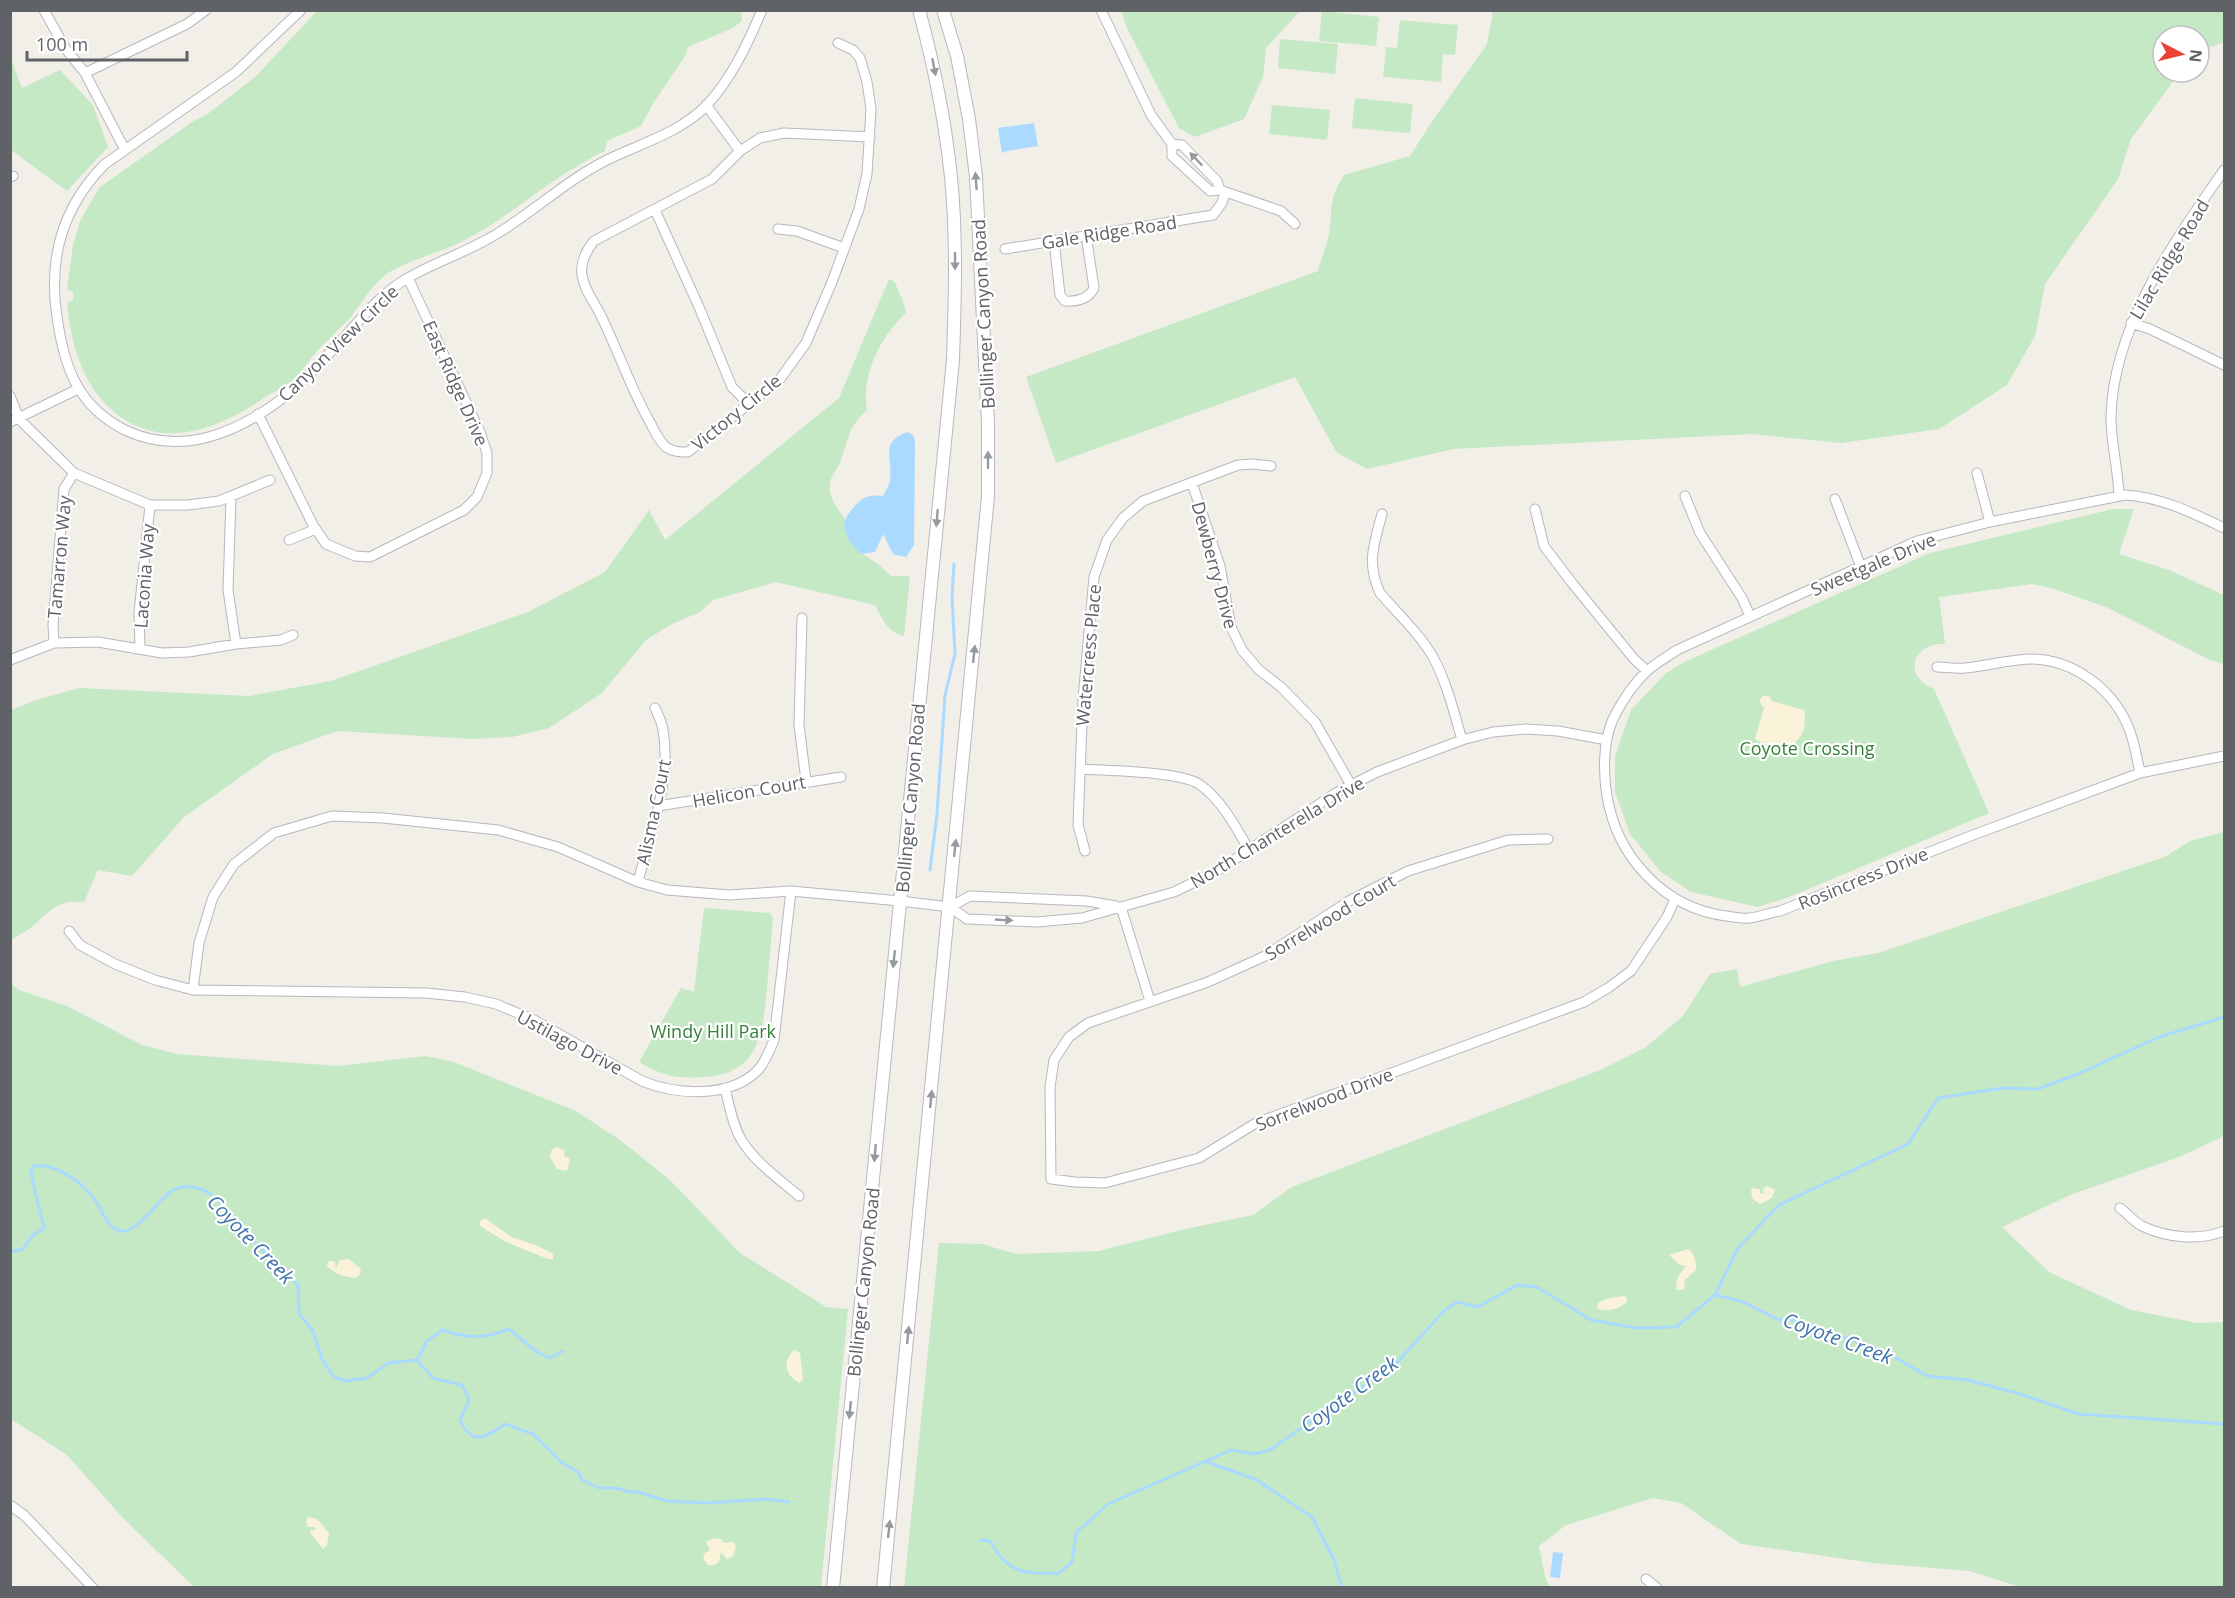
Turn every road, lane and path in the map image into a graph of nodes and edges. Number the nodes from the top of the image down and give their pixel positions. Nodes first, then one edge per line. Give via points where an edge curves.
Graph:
1 (44, 10) edge
2 (206, 10) edge
3 (301, 10) edge
4 (762, 10) edge
5 (919, 10) edge
6 (944, 10) edge
7 (1101, 10) edge
8 (838, 43) dead end
9 (85, 73) junction
10 (706, 105) junction
11 (870, 137) junction
12 (1172, 144) junction
13 (125, 150) junction
14 (740, 151) junction
15 (2224, 170) edge
16 (1223, 191) junction
17 (655, 210) junction
18 (1295, 224) dead end
19 (778, 229) dead end
20 (1086, 235) junction
21 (1054, 240) junction
22 (844, 248) junction
23 (1005, 249) dead end
24 (408, 278) junction
25 (2131, 322) junction
26 (2224, 365) edge
27 (78, 389) junction
28 (10, 396) edge
29 (750, 405) junction
30 (258, 414) junction
31 (15, 420) edge
32 (1271, 466) dead end
33 (1977, 472) dead end
34 (74, 473) junction
35 (270, 480) dead end
36 (1192, 483) junction
37 (2120, 495) junction
38 (1685, 496) dead end
39 (231, 498) junction
40 (1835, 499) dead end
41 (150, 504) junction
42 (1535, 509) dead end
43 (1382, 514) dead end
44 (1990, 522) junction
45 (2224, 528) edge
46 (315, 529) junction
47 (289, 540) dead end
48 (1861, 567) junction
49 (1750, 616) junction
50 (802, 618) dead end
51 (294, 635) dead end
52 (54, 643) junction
53 (236, 644) junction
54 (140, 648) junction
55 (10, 660) edge
56 (1937, 667) dead end
57 (1647, 671) junction
58 (655, 708) dead end
59 (1462, 740) junction
60 (1607, 740) junction
61 (2224, 756) edge
62 (1080, 769) junction
63 (2140, 773) junction
64 (841, 777) dead end
65 (806, 781) junction
66 (1351, 785) junction
67 (658, 806) junction
68 (1548, 839) dead end
69 (1249, 850) junction
70 (1085, 851) dead end
71 (638, 882) junction
72 (791, 891) junction
73 (1675, 899) junction
74 (900, 901) junction
75 (950, 907) junction
76 (1121, 907) junction
77 (69, 931) dead end
78 (193, 990) junction
79 (1150, 1002) junction
80 (725, 1088) junction
81 (799, 1196) dead end
82 (2120, 1208) dead end
83 (2224, 1231) edge
84 (10, 1505) edge
85 (1646, 1579) dead end
86 (93, 1587) edge
87 (833, 1587) edge
88 (883, 1587) edge
89 (1658, 1587) edge

1 - 9 street via 65,48
2 - 9 street via 187,24
3 - 13 street, Canyon View Circle via 236,72
4 - 10 street, Canyon View Circle via 740,61
5 -> 74 main road, Bollinger Canyon Road via 932,60 950,167 955,309
75 -> 6 main road, Bollinger Canyon Road via 983,563 988,444 976,177 957,56
7 - 12 street via 1151,115
8 - 11 street via 860,58 871,109
9 - 13 street
10 - 14 street
10 - 24 street, Canyon View Circle via 686,123 568,182 502,231
11 - 14 street, Victory Circle via 784,133 760,138
11 - 22 street, Victory Circle via 859,209
16 -> 12 street via 1182,145
12 - 16 street via 1172,156 1191,174 1210,191
13 - 27 street, Canyon View Circle via 86,182 60,234 55,304 62,349
14 - 17 street, Victory Circle via 712,179
15 - 25 street, Lilac Ridge Road via 2180,234
16 - 18 street via 1281,211
16 - 20 street, Gale Ridge Road via 1222,203 1213,215
17 - 29 street via 732,387
17 - 29 street, Victory Circle via 594,241 582,264 588,291 639,403 660,440 677,452 688,452
19 - 22 street via 797,231
20 - 21 street, Gale Ridge Road
20 - 21 street via 1094,288 1076,302 1065,301 1060,295
21 - 23 street, Gale Ridge Road
22 - 29 street, Victory Circle via 806,343 780,379
24 - 30 street, Canyon View Circle via 385,294 286,396
24 - 46 street, East Ridge Drive via 480,432 487,453 487,473 477,497 464,510 370,557 356,556 326,544
25 - 26 street
25 - 37 street, Lilac Ridge Road via 2114,386 2111,419
27 - 30 street, Canyon View Circle via 112,423 162,442 190,442 220,434
27 - 31 street
28 - 31 street
30 - 46 street, East Ridge Drive
31 - 34 street
32 - 36 street, Watercress Place via 1238,465
33 - 44 street
34 - 41 street
34 - 52 street, Tamarron Way via 64,489
35 - 39 street
36 - 62 street, Watercress Place via 1143,501 1123,518 1107,540 1094,577
36 - 66 street, Dewberry Drive via 1220,566 1231,627 1242,650 1315,722
37 - 44 street, Sweetgale Drive
37 - 45 street, Sweetgale Drive via 2173,505
38 - 49 street via 1700,533
39 - 41 street via 188,505
39 - 53 street via 228,590
40 - 48 street
41 - 54 street, Laconia Way
42 - 57 street via 1544,546
43 - 59 street via 1372,551 1376,585 1432,656
44 - 48 street, Sweetgale Drive via 1917,541
46 - 47 street
48 - 49 street, Sweetgale Drive
49 - 57 street, Sweetgale Drive via 1677,650
50 - 65 street via 799,725
51 - 53 street
52 - 54 street via 98,642
52 - 55 street
53 - 54 street via 162,653
56 - 63 street via 1963,669 2034,659 2060,662 2085,675 2109,696 2127,724
57 - 60 street, Sweetgale Drive via 1613,720
58 - 67 street, Alisma Court via 663,727 666,756
59 - 60 street, North Chanterella Drive via 1526,729
59 - 66 street, North Chanterella Drive
60 - 73 street, Rosincress Drive via 1604,780 1610,815 1624,847 1644,875
61 - 63 street, Rosincress Drive
62 - 69 street via 1173,776 1199,784 1217,801
62 - 70 street, Watercress Place via 1078,825
63 - 73 street, Rosincress Drive via 1780,911 1748,918 1713,914
64 - 65 street, Helicon Court
65 - 67 street, Helicon Court
66 - 69 street, North Chanterella Drive
67 - 71 street, Alisma Court
68 - 79 street, Sorrelwood Court via 1508,840 1408,872 1349,901 1265,957
69 - 76 street, North Chanterella Drive via 1174,892
71 - 72 street, North Chanterella Drive via 667,890 729,895
71 - 78 street, North Chanterella Drive via 558,847 498,830 332,816 274,833 234,864 213,897 199,943
72 - 74 street, North Chanterella Drive
72 - 80 street, Ustilago Drive via 774,1040 758,1070
73 - 79 street, Sorrelwood Drive via 1631,971 1584,1002 1256,1123 1199,1158 1105,1182 1051,1179 1050,1088 1054,1060 1069,1037 1088,1023
74 - 75 street, North Chanterella Drive
74 -> 87 main road, Bollinger Canyon Road
75 - 76 street, North Chanterella Drive via 970,896 1087,901
75 -> 76 street, North Chanterella Drive via 967,919 1037,922 1082,918
88 -> 75 main road, Bollinger Canyon Road
76 - 79 street
77 - 78 street, Ustilago Drive via 80,945 116,964
78 - 80 street, Ustilago Drive via 465,997 496,1004 534,1020 660,1089 705,1092
80 - 81 street via 742,1142
82 - 83 street via 2141,1226 2180,1238 2212,1236
84 - 86 street
85 - 89 street

